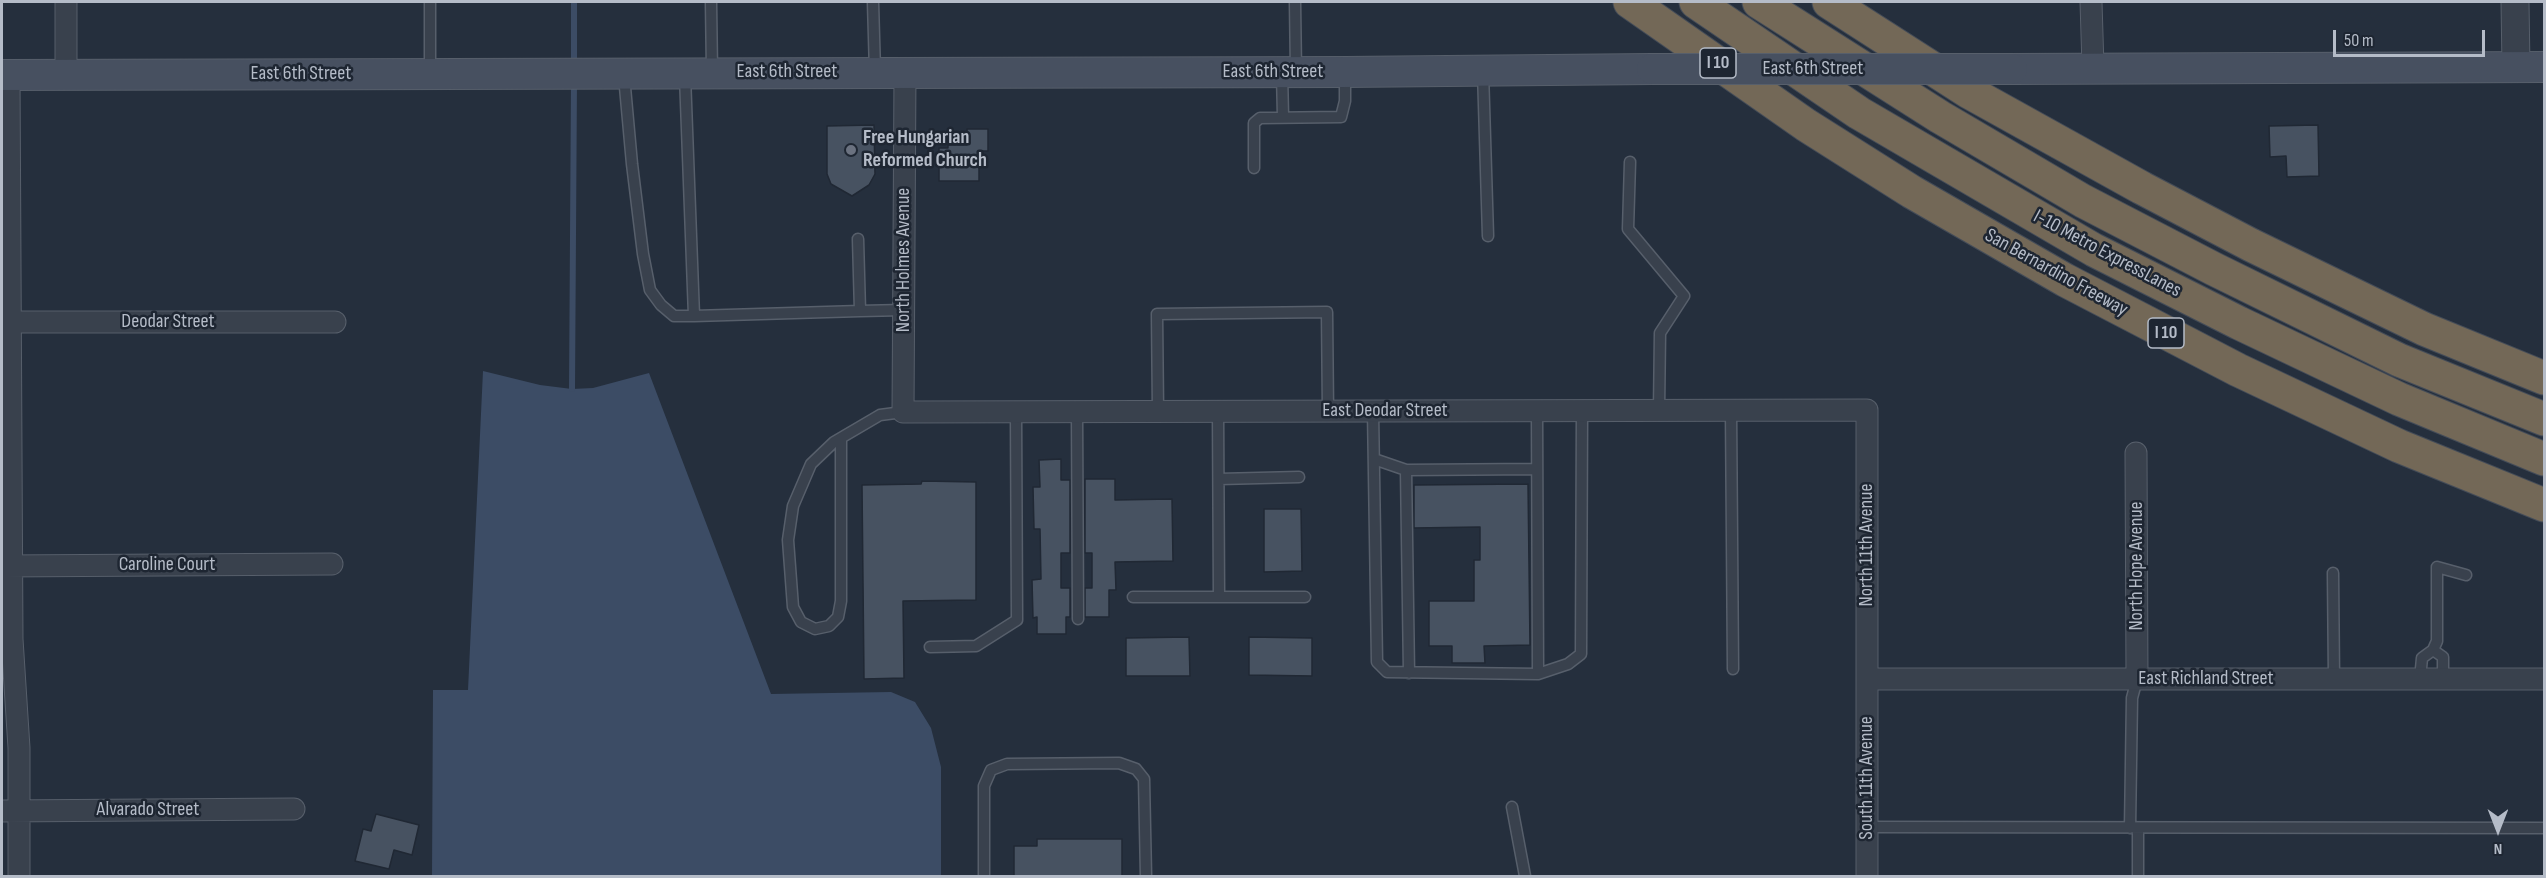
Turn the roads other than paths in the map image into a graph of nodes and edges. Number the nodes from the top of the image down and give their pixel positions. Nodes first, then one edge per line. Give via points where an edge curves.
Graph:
1 (66, 2) edge
2 (430, 2) edge
3 (711, 2) edge
4 (873, 2) edge
5 (1295, 2) edge
6 (1630, 2) edge
7 (1696, 2) edge
8 (1759, 2) edge
9 (1829, 2) edge
10 (2091, 2) edge
11 (2515, 2) edge
12 (2092, 67) junction
13 (2530, 67) edge
14 (1483, 69) junction
15 (617, 72) junction
16 (698, 72) junction
17 (1289, 72) junction
18 (1345, 72) junction
19 (430, 73) junction
20 (875, 73) junction
21 (905, 73) junction
22 (5, 75) edge
23 (66, 75) junction
24 (1284, 117) junction
25 (1630, 162) dead end
26 (1254, 168) dead end
27 (1912, 192) junction
28 (1488, 236) dead end
29 (858, 239) dead end
30 (2125, 265) junction
31 (904, 310) junction
32 (860, 311) junction
33 (694, 316) junction
34 (5, 322) edge
35 (334, 322) dead end
36 (2424, 328) junction
37 (2544, 378) edge
38 (2544, 403) edge
39 (1731, 410) junction
40 (1867, 410) joint
41 (1158, 411) junction
42 (1218, 411) junction
43 (1373, 411) junction
44 (1537, 411) junction
45 (1582, 411) junction
46 (1659, 411) junction
47 (903, 412) junction
48 (1016, 412) junction
49 (1077, 412) junction
50 (1328, 412) junction
51 (2544, 419) edge
52 (841, 438) junction
53 (2136, 453) dead end
54 (1374, 459) junction
55 (2544, 459) edge
56 (1536, 469) junction
57 (1406, 470) junction
58 (1299, 477) dead end
59 (1219, 478) junction
60 (2544, 505) edge
61 (332, 564) dead end
62 (6, 566) edge
63 (2333, 573) dead end
64 (2466, 575) dead end
65 (1133, 597) dead end
66 (1220, 597) junction
67 (1305, 597) dead end
68 (1078, 619) dead end
69 (930, 647) dead end
70 (2433, 650) junction
71 (1733, 669) dead end
72 (1409, 673) junction
73 (1538, 674) junction
74 (1868, 680) junction
75 (2137, 680) junction
76 (2334, 680) junction
77 (2420, 680) junction
78 (2443, 680) junction
79 (2544, 680) edge
80 (1512, 807) dead end
81 (294, 809) dead end
82 (10, 811) edge
83 (1867, 827) junction
84 (2134, 828) junction
85 (2544, 828) edge
86 (19, 876) edge
87 (984, 876) edge
88 (1146, 876) edge
89 (1525, 876) edge
90 (1867, 876) edge
91 (2138, 876) edge

1 - 23 street
2 - 19 lane
3 - 16 lane
4 - 20 lane
5 - 17 lane
6 - 27 highway, San Bernardino Freeway / I 10 via 1806,125
7 - 30 highway, I-10 Metro ExpressLanes via 1859,113
8 - 51 highway, I-10 Metro ExpressLanes via 1940,117 2083,201 2399,360
9 - 36 highway via 1969,92 2142,188
10 - 12 street
11 - 13 street
12 - 13 main road, East 6th Street
12 - 14 main road, East 6th Street, bridge
14 - 18 main road, East 6th Street
14 - 28 lane
15 - 16 main road, East 6th Street
15 - 19 main road, East 6th Street
15 - 33 lane via 650,290 674,316
16 - 20 main road, East 6th Street
16 - 33 lane
17 - 18 main road, East 6th Street
17 - 21 main road, East 6th Street
17 - 24 lane
18 - 24 lane via 1341,117
19 - 23 main road, East 6th Street
20 - 21 main road, East 6th Street
21 - 31 street, North Holmes Avenue
22 - 23 main road, East 6th Street
22 - 34 street
24 - 26 lane via 1260,118 1254,123
25 - 46 lane via 1628,229 1684,296 1660,333
27 - 30 highway
27 - 60 highway, San Bernardino Freeway / I 10 via 2065,280 2238,370 2399,446
29 - 32 lane
30 - 55 highway, I-10 Metro ExpressLanes via 2399,399
31 - 32 lane
31 - 47 street, North Holmes Avenue
32 - 33 lane
34 - 35 street, Deodar Street
34 - 62 street
36 - 37 highway
36 - 38 highway
39 - 40 street, East Deodar Street
39 - 46 street, East Deodar Street
39 - 71 lane
40 - 74 street, North 11th Avenue
41 - 42 street, East Deodar Street
41 - 49 street, East Deodar Street
41 - 50 lane via 1157,314 1327,312
42 - 50 street, East Deodar Street
42 - 59 lane
43 - 44 street, East Deodar Street
43 - 50 street, East Deodar Street
43 - 54 lane
44 - 45 street, East Deodar Street
44 - 56 lane
45 - 46 street, East Deodar Street
45 - 73 lane via 1581,654 1568,664
47 - 48 street, East Deodar Street
47 - 52 lane via 880,415
48 - 49 street, East Deodar Street
48 - 69 lane via 1017,620 975,646
49 - 68 lane
52 - 52 lane via 811,464 791,517 788,540 793,607 801,622 815,629 829,626 838,617 841,601
53 - 75 street, North Hope Avenue
54 - 57 lane
54 - 72 lane via 1377,662 1387,672
56 - 57 lane
56 - 73 lane
57 - 72 lane
58 - 59 lane
59 - 66 lane
61 - 62 street, Caroline Court
62 - 82 street
63 - 76 lane
64 - 70 lane via 2437,567 2437,641
65 - 66 lane
66 - 67 lane
70 - 77 lane via 2422,658
70 - 78 lane via 2443,657
72 - 73 lane
74 - 75 street, East Richland Street
74 - 83 street, South 11th Avenue
75 - 76 street, East Richland Street
75 - 84 lane via 2132,698
76 - 77 street, East Richland Street
77 - 78 street, East Richland Street
78 - 79 street, East Richland Street
80 - 89 lane
81 - 82 street, Alvarado Street
82 - 86 street
83 - 84 lane
83 - 90 street, South 11th Avenue
84 - 85 lane
84 - 91 lane
87 - 88 lane via 984,786 991,770 1007,764 1119,763 1136,769 1144,779

